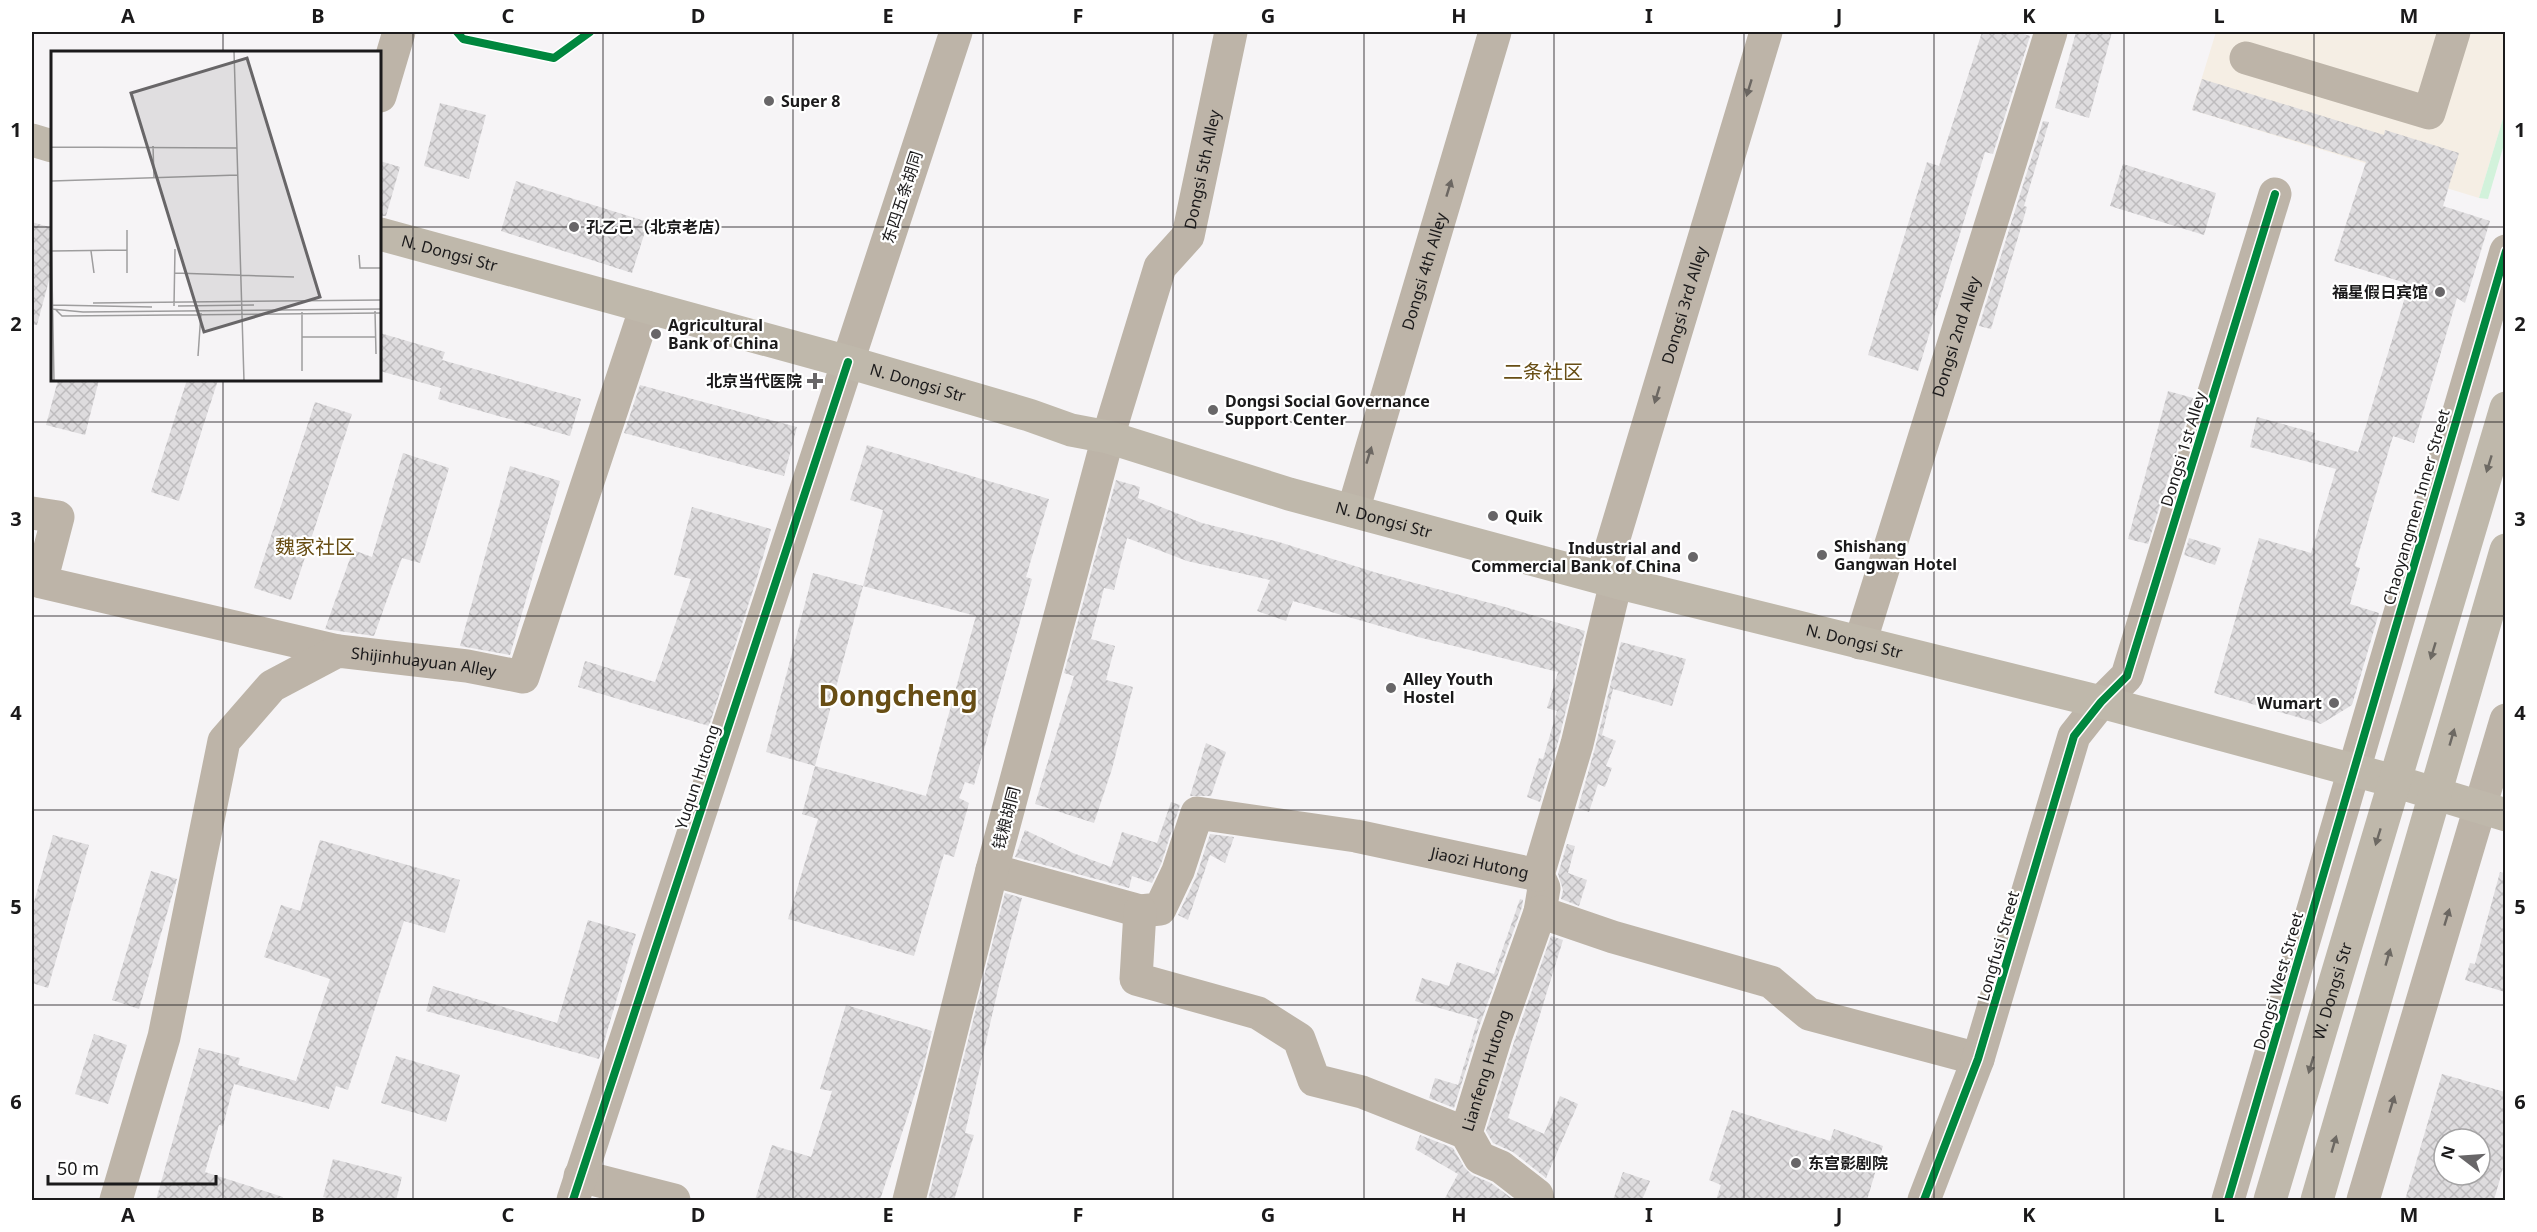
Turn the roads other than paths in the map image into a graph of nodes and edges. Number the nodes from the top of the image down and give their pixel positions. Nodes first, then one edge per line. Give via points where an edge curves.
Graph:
1 (399, 32) edge
2 (956, 32) edge
3 (1231, 32) edge
4 (1495, 32) edge
5 (1766, 32) edge
6 (2050, 32) edge
7 (2454, 32) edge
8 (2246, 58) dead end
9 (381, 93) edge
10 (32, 140) edge
11 (51, 146) edge
12 (2275, 194) dead end
13 (381, 234) edge
14 (2505, 251) edge
15 (646, 307) junction
16 (848, 362) junction
17 (2505, 408) edge
18 (1108, 437) junction
19 (1353, 511) junction
20 (32, 513) edge
21 (2505, 550) edge
22 (1609, 580) junction
23 (1860, 643) junction
24 (338, 651) junction
25 (2101, 702) junction
26 (2505, 720) edge
27 (2353, 770) junction
28 (2394, 781) junction
29 (2436, 793) junction
30 (2493, 811) edge
31 (992, 870) junction
32 (1538, 874) junction
33 (1140, 911) junction
34 (1540, 912) junction
35 (1978, 1059) junction
36 (1467, 1133) junction
37 (577, 1188) edge
38 (116, 1200) edge
39 (674, 1200) edge
40 (909, 1200) edge
41 (1538, 1200) edge
42 (1924, 1200) edge
43 (2228, 1200) edge
44 (2271, 1200) edge
45 (2321, 1200) edge
46 (2363, 1200) edge

1 - 9 street
2 - 16 street, 东四五条胡同
3 - 18 street, Dongsi 5th Alley via 1188,236 1160,267
19 -> 4 street, Dongsi 4th Alley
5 -> 22 street, Dongsi 3rd Alley
6 - 23 street, Dongsi 2nd Alley
7 - 8 street via 2429,113
10 - 11 main road
12 - 25 street, Dongsi 1st Alley via 2127,676
13 - 15 main road, N. Dongsi Str
14 - 27 street, Chaoyangmen Inner Street
15 - 16 main road, N. Dongsi Str
15 - 24 street, Shijinhuayuan Alley via 523,677 467,666
16 - 18 main road, N. Dongsi Str via 1071,430
16 - 37 street, Yuqun Hutong
17 -> 28 main road
18 - 19 main road, N. Dongsi Str
18 - 31 street, 钱粮胡同
19 - 22 main road, N. Dongsi Str
20 - 24 street via 58,517 40,582
29 -> 21 main road
22 - 23 main road, N. Dongsi Str
22 - 32 street, Dongsi 3rd Alley via 1577,744
23 - 25 main road, N. Dongsi Str
24 - 38 street, Shijinhuayuan Alley via 272,686 224,741 164,1037
25 - 27 main road, N. Dongsi Str
25 - 35 street, Longfusi Street via 2074,736
26 - 30 street
27 - 28 main road, N. Dongsi Str
27 - 43 street, Dongsi West Street
28 - 29 main road, N. Dongsi Str
28 -> 44 main road, W. Dongsi Str
29 - 30 main road, N. Dongsi Str
45 -> 29 main road
46 -> 30 street
31 - 33 street
31 - 40 street, 钱粮胡同
32 - 33 street, Jiaozi Hutong via 1356,836 1197,813 1178,871 1160,909
32 - 34 street, Jiaozi Hutong via 1544,888
33 - 36 street via 1136,979 1257,1013 1299,1039 1314,1080 1362,1092
34 - 35 street via 1771,982 1809,1014
34 - 36 street, Lianfeng Hutong
35 - 42 street, Longfusi Street
36 - 41 street, Lianfeng Hutong via 1480,1158 1502,1167 1537,1195
37 - 39 street

